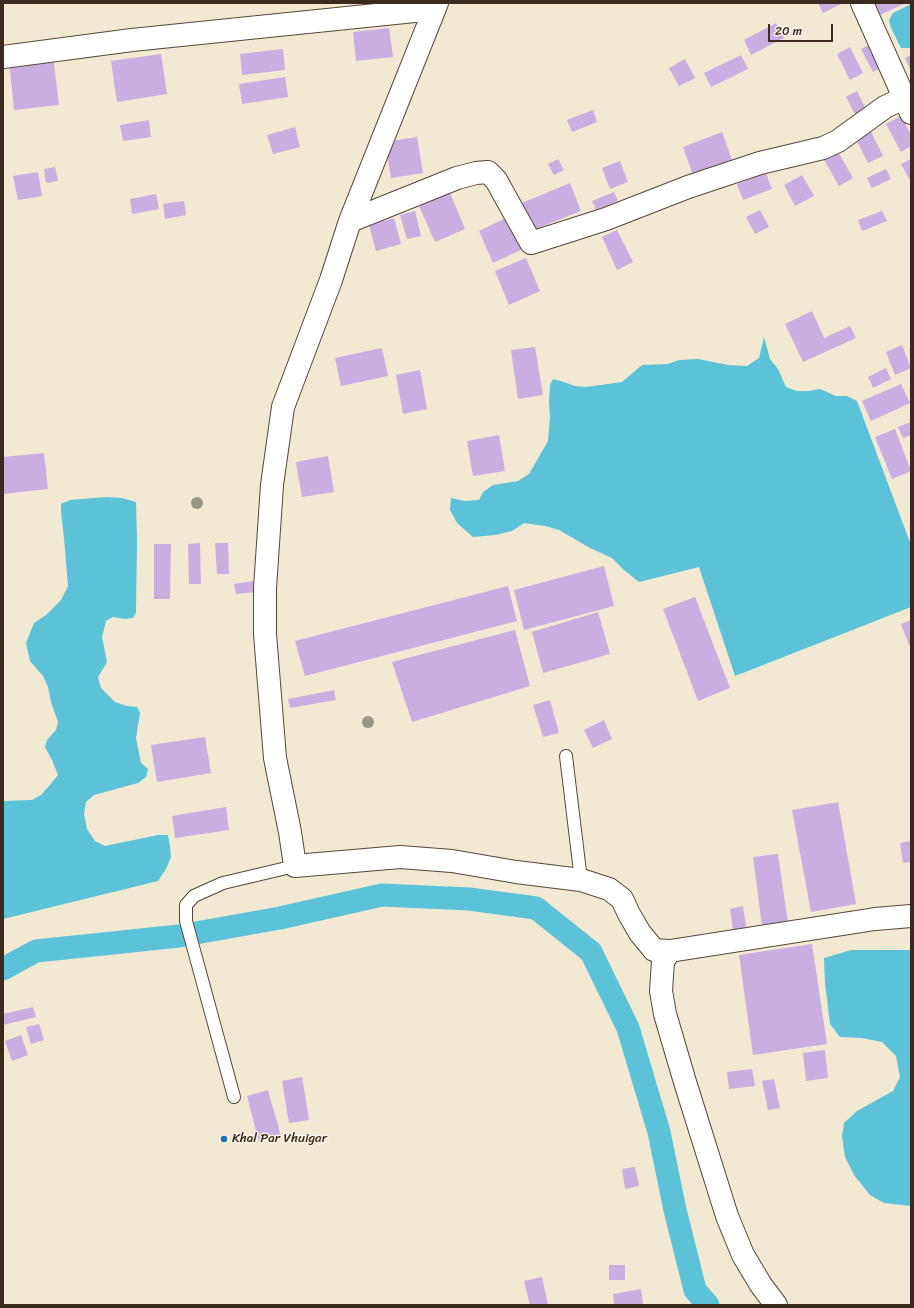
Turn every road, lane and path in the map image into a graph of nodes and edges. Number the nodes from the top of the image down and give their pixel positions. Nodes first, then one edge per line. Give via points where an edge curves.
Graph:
1 (862, 3) edge
2 (435, 6) edge
3 (3, 57) edge
4 (908, 105) edge
5 (350, 221) junction
6 (566, 756) dead end
7 (295, 866) junction
8 (581, 880) junction
9 (911, 916) edge
10 (670, 951) junction
11 (234, 1097) dead end
12 (776, 1305) edge

1 - 4 street
2 - 3 street
2 - 5 street
4 - 5 street via 885,107 838,141 824,148 760,163 532,243 496,180 488,172 476,172 457,178
5 - 7 street via 331,280 283,407 272,485 265,588 265,634 275,758
6 - 8 lane
7 - 8 street via 400,857 452,861
7 - 11 lane via 223,883 194,896 186,905 186,921
8 - 10 street via 608,890 622,899 640,933 654,950
9 - 10 street
10 - 12 street via 663,961 661,990 665,1014 685,1082 727,1216 743,1255

